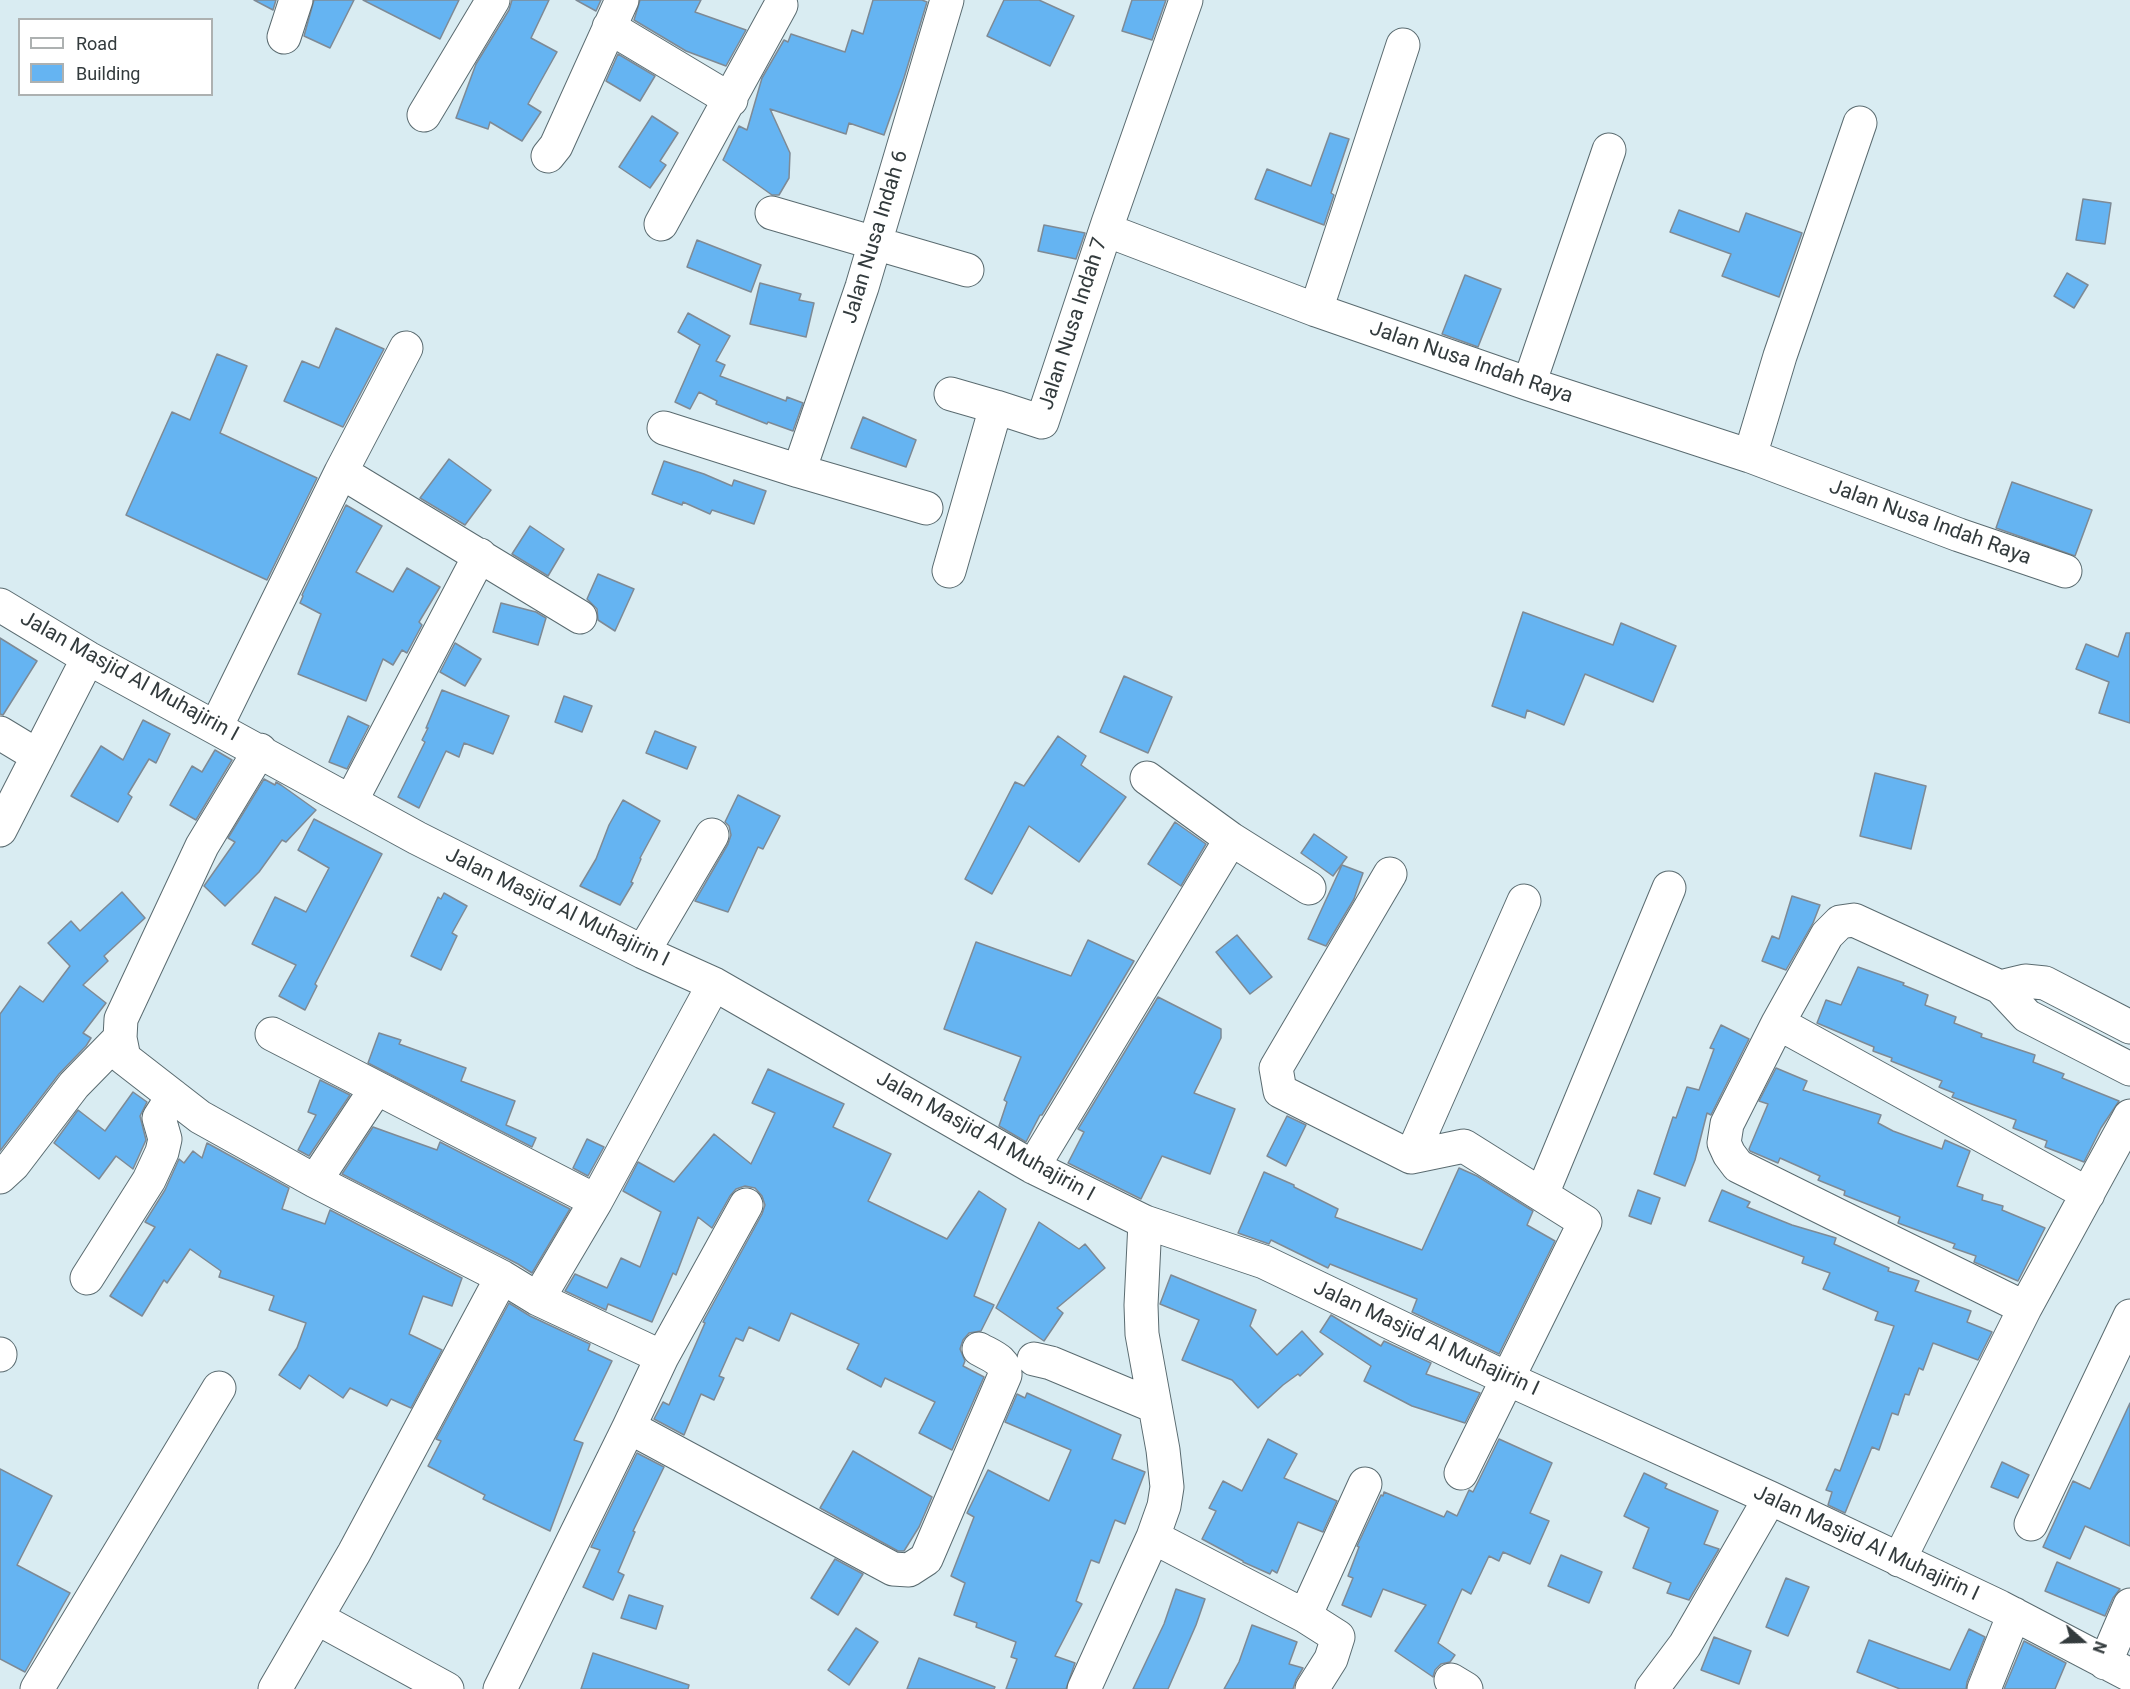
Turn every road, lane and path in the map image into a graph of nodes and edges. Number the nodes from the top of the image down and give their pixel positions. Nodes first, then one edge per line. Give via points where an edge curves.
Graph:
1 (297, 0) edge
2 (493, 0) edge
3 (947, 0) edge
4 (1185, 0) edge
5 (781, 5) dead end
6 (615, 13) edge
7 (284, 37) dead end
8 (1403, 45) dead end
9 (731, 100) junction
10 (424, 115) dead end
11 (1860, 123) dead end
12 (1609, 150) dead end
13 (548, 156) dead end
14 (772, 213) dead end
15 (1108, 223) junction
16 (662, 224) dead end
17 (875, 244) junction
18 (968, 270) dead end
19 (1316, 310) junction
20 (406, 348) dead end
21 (1529, 384) junction
22 (951, 394) dead end
23 (996, 407) junction
24 (664, 428) dead end
25 (1750, 456) junction
26 (799, 471) junction
27 (341, 472) junction
28 (926, 508) dead end
29 (480, 555) junction
30 (949, 571) dead end
31 (2065, 571) dead end
32 (0, 605) edge
33 (580, 617) dead end
34 (88, 658) junction
35 (216, 726) junction
36 (0, 733) edge
37 (260, 750) junction
38 (38, 756) junction
39 (1147, 778) dead end
40 (351, 801) junction
41 (0, 830) edge
42 (712, 835) dead end
43 (1231, 839) junction
44 (1390, 874) dead end
45 (1309, 888) dead end
46 (1669, 888) dead end
47 (1524, 901) dead end
48 (643, 952) junction
49 (714, 984) junction
50 (2000, 987) junction
51 (1778, 1023) junction
52 (2130, 1027) edge
53 (272, 1034) dead end
54 (120, 1038) junction
55 (2130, 1069) edge
56 (376, 1089) junction
57 (173, 1096) junction
58 (2130, 1116) edge
59 (2122, 1150) edge
60 (1411, 1157) junction
61 (1034, 1167) junction
62 (0, 1177) edge
63 (315, 1181) junction
64 (1542, 1194) junction
65 (2088, 1194) junction
66 (596, 1201) junction
67 (746, 1205) dead end
68 (1145, 1222) junction
69 (502, 1277) junction
70 (87, 1278) dead end
71 (538, 1299) junction
72 (2025, 1308) junction
73 (2130, 1316) edge
74 (979, 1349) dead end
75 (662, 1357) junction
76 (1034, 1359) dead end
77 (1508, 1379) junction
78 (219, 1388) dead end
79 (1154, 1406) junction
80 (629, 1427) junction
81 (1461, 1473) dead end
82 (1365, 1484) dead end
83 (1770, 1498) junction
84 (2031, 1524) dead end
85 (1153, 1537) junction
86 (1899, 1560) junction
87 (2130, 1605) edge
88 (2007, 1610) junction
89 (1305, 1616) junction
90 (317, 1618) junction
91 (2117, 1669) edge
92 (37, 1689) edge
93 (275, 1689) edge
94 (447, 1689) edge
95 (500, 1689) edge
96 (1084, 1689) edge
97 (1312, 1689) edge
98 (1652, 1689) edge
99 (1984, 1689) edge

1 - 7 street
2 - 10 street
3 - 17 street, Jalan Nusa Indah 6
4 - 15 street
5 - 9 street
6 - 9 street
6 - 13 street via 556,146
8 - 19 street
9 - 16 street
11 - 25 street
12 - 21 street
14 - 17 street
15 - 19 street, Jalan Nusa Indah Raya via 1114,233 1124,238
15 - 23 street, Jalan Nusa Indah 7 via 1042,422
17 - 18 street
17 - 26 street, Jalan Nusa Indah 6
19 - 21 street, Jalan Nusa Indah Raya
20 - 27 street
21 - 25 street, Jalan Nusa Indah Raya
22 - 23 street
23 - 30 street
24 - 26 street
25 - 31 street, Jalan Nusa Indah Raya
26 - 28 street
27 - 29 street
27 - 35 street
29 - 33 street
29 - 40 street
32 - 34 street, Jalan Masjid Al Muhajirin I
34 - 35 street, Jalan Masjid Al Muhajirin I
34 - 38 street
35 - 37 street, Jalan Masjid Al Muhajirin I
36 - 38 street
37 - 40 street, Jalan Masjid Al Muhajirin I
37 - 54 street via 202,846 121,1019
38 - 41 street
39 - 43 street
40 - 48 street, Jalan Masjid Al Muhajirin I
42 - 48 street
43 - 45 street
43 - 61 street
44 - 60 street via 1275,1068 1280,1091
46 - 64 street
47 - 60 street
48 - 49 street, Jalan Masjid Al Muhajirin I
49 - 61 street, Jalan Masjid Al Muhajirin I
49 - 66 street
50 - 51 street via 1854,920 1840,922 1827,935
50 - 52 street via 2025,981 2045,983
50 - 55 street via 2026,1016
51 - 65 street
51 - 72 street via 1727,1124 1724,1143 1738,1166
53 - 56 street
54 - 57 street via 124,1058
54 - 62 street via 74,1085
56 - 63 street
56 - 66 street
57 - 63 street via 200,1118
57 - 70 street via 159,1118 165,1139 162,1152
58 - 59 street
59 - 65 street
60 - 64 street via 1464,1146
61 - 68 street, Jalan Masjid Al Muhajirin I
63 - 69 street
64 - 77 street via 1586,1222
65 - 72 street
66 - 71 street
67 - 75 street
68 - 77 street, Jalan Masjid Al Muhajirin I via 1264,1262
68 - 79 street via 1142,1334
69 - 71 street
69 - 90 street
71 - 75 street
72 - 86 street
73 - 84 street
74 - 80 street via 1002,1362 1005,1376 926,1559 909,1570 893,1569
75 - 80 street
76 - 79 street
77 - 81 street
77 - 83 street, Jalan Masjid Al Muhajirin I
78 - 92 street
79 - 85 street via 1167,1487
80 - 95 street
82 - 89 street
83 - 86 street, Jalan Masjid Al Muhajirin I
83 - 98 street via 1685,1644
85 - 89 street
85 - 96 street
86 - 88 street, Jalan Masjid Al Muhajirin I
87 - 91 street
88 - 91 street, Jalan Masjid Al Muhajirin I
88 - 99 street
89 - 97 street via 1338,1637 1331,1659
90 - 93 street
90 - 94 street

